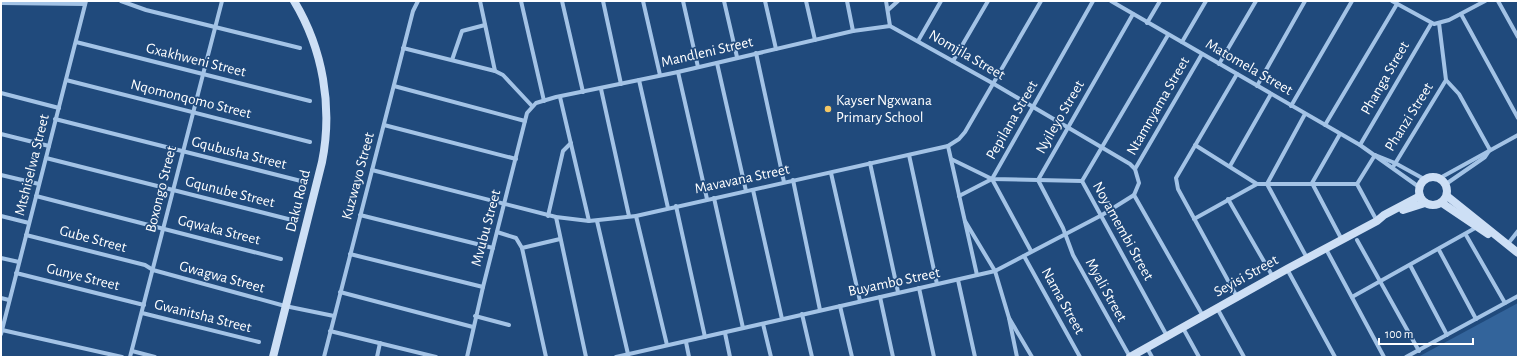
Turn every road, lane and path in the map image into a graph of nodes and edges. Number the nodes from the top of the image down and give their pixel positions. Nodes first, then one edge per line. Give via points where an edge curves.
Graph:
1 (121, 1) edge
2 (222, 1) edge
3 (294, 1) edge
4 (418, 1) edge
5 (480, 1) edge
6 (521, 1) edge
7 (562, 1) edge
8 (602, 1) edge
9 (643, 1) edge
10 (683, 1) edge
11 (724, 1) edge
12 (765, 1) edge
13 (806, 1) edge
14 (846, 1) edge
15 (886, 1) edge
16 (898, 1) edge
17 (941, 1) edge
18 (988, 1) edge
19 (1041, 1) edge
20 (1094, 1) edge
21 (1112, 1) edge
22 (1160, 1) edge
23 (1206, 1) edge
24 (1256, 1) edge
25 (1305, 1) edge
26 (1352, 1) edge
27 (1392, 1) edge
28 (1485, 1) edge
29 (1498, 1) edge
30 (86, 2) edge
31 (1, 3) edge
32 (1398, 4) junction
33 (888, 10) junction
34 (1134, 14) junction
35 (1461, 14) junction
36 (1147, 22) junction
37 (1439, 23) junction
38 (1431, 24) junction
39 (485, 25) junction
40 (890, 26) junction
41 (215, 27) junction
42 (853, 31) junction
43 (1168, 35) junction
44 (1518, 37) edge
45 (815, 40) junction
46 (918, 41) junction
47 (76, 42) junction
48 (1182, 42) junction
49 (300, 48) dead end
50 (403, 48) junction
51 (776, 49) junction
52 (756, 54) junction
53 (1202, 54) junction
54 (737, 57) junction
55 (452, 60) junction
56 (953, 61) junction
57 (717, 62) junction
58 (1220, 64) junction
59 (698, 67) junction
60 (495, 71) junction
61 (678, 72) junction
62 (202, 74) junction
63 (1237, 74) junction
64 (660, 76) junction
65 (66, 80) junction
66 (639, 80) junction
67 (1446, 80) junction
68 (621, 84) junction
69 (994, 84) junction
70 (394, 86) junction
71 (1257, 86) junction
72 (600, 89) junction
73 (583, 92) junction
74 (1, 93) edge
75 (1271, 94) junction
76 (560, 96) junction
77 (310, 101) dead end
78 (544, 101) junction
79 (532, 106) junction
80 (1291, 106) junction
81 (58, 108) junction
82 (1034, 108) junction
83 (194, 112) junction
84 (1305, 114) junction
85 (1518, 118) edge
86 (56, 119) junction
87 (525, 120) junction
88 (384, 125) junction
89 (1325, 125) junction
90 (1067, 127) junction
91 (1, 134) edge
92 (1340, 134) junction
93 (1518, 135) edge
94 (310, 142) dead end
95 (571, 143) junction
96 (1195, 145) junction
97 (1360, 145) junction
98 (49, 146) junction
99 (948, 146) junction
100 (1102, 148) junction
101 (1490, 150) junction
102 (183, 152) junction
103 (1375, 154) junction
104 (909, 155) junction
105 (46, 158) junction
106 (516, 159) junction
107 (951, 159) junction
108 (870, 164) junction
109 (1394, 165) junction
110 (1230, 166) junction
111 (1135, 169) junction
112 (372, 170) junction
113 (831, 173) junction
114 (1, 175) edge
115 (1440, 178) junction
116 (992, 179) junction
117 (1424, 179) junction
118 (792, 180) junction
119 (1038, 180) junction
120 (301, 181) dead end
121 (1082, 181) junction
122 (784, 182) junction
123 (1312, 183) junction
124 (39, 184) junction
125 (1257, 184) junction
126 (1267, 184) junction
127 (1357, 184) junction
128 (1446, 184) junction
129 (1419, 187) junction
130 (173, 190) junction
131 (753, 190) junction
132 (746, 191) junction
133 (1134, 195) junction
134 (36, 196) junction
135 (959, 196) junction
136 (1420, 196) junction
137 (714, 198) junction
138 (707, 199) junction
139 (1228, 199) junction
140 (1444, 199) junction
141 (1426, 203) junction
142 (504, 204) junction
143 (676, 206) junction
144 (668, 208) junction
145 (360, 215) junction
146 (1102, 215) junction
147 (1, 216) edge
148 (548, 216) junction
149 (629, 216) junction
150 (636, 216) junction
151 (556, 217) junction
152 (1194, 219) junction
153 (292, 220) dead end
154 (588, 221) junction
155 (597, 221) junction
156 (965, 221) junction
157 (1377, 221) junction
158 (29, 223) junction
159 (1478, 227) junction
160 (163, 229) junction
161 (1518, 231) edge
162 (497, 232) junction
163 (1064, 233) junction
164 (26, 234) junction
165 (1466, 235) junction
166 (1496, 237) junction
167 (560, 239) junction
168 (1342, 240) junction
169 (1357, 240) dead end
170 (1507, 245) junction
171 (493, 248) junction
172 (522, 248) junction
173 (1326, 249) junction
174 (1439, 250) junction
175 (1031, 251) junction
176 (350, 254) junction
177 (1518, 254) edge
178 (1024, 256) junction
179 (1, 258) edge
180 (281, 258) dead end
181 (1307, 259) junction
182 (19, 262) junction
183 (1410, 265) junction
184 (1287, 269) junction
185 (153, 270) junction
186 (995, 271) junction
187 (16, 273) junction
188 (977, 275) junction
189 (1273, 277) junction
190 (958, 280) junction
191 (1381, 282) junction
192 (937, 284) junction
193 (483, 287) junction
194 (920, 288) junction
195 (340, 292) junction
196 (898, 292) junction
197 (1518, 296) edge
198 (880, 297) junction
199 (1237, 297) junction
200 (1, 298) edge
201 (1352, 298) junction
202 (9, 300) junction
203 (860, 301) junction
204 (1505, 303) junction
205 (144, 305) junction
206 (285, 306) junction
207 (840, 306) junction
208 (1217, 308) junction
209 (820, 310) junction
210 (142, 313) junction
211 (802, 314) junction
212 (334, 316) junction
213 (475, 316) junction
214 (1202, 316) junction
215 (1009, 318) junction
216 (782, 319) junction
217 (1476, 319) junction
218 (763, 324) junction
219 (509, 325) dead end
220 (473, 327) junction
221 (1183, 327) junction
222 (743, 328) junction
223 (2, 329) edge
224 (330, 331) junction
225 (725, 333) junction
226 (1447, 335) junction
227 (1167, 336) junction
228 (705, 337) junction
229 (259, 342) dead end
230 (686, 342) junction
231 (380, 343) junction
232 (667, 345) junction
233 (1147, 347) junction
234 (132, 351) junction
235 (643, 351) junction
236 (1419, 351) junction
237 (628, 354) junction
238 (122, 357) edge
239 (130, 357) edge
240 (155, 357) edge
241 (273, 357) edge
242 (324, 357) edge
243 (377, 357) edge
244 (436, 357) edge
245 (467, 357) edge
246 (546, 357) edge
247 (586, 357) edge
248 (616, 357) edge
249 (644, 357) edge
250 (689, 357) edge
251 (730, 357) edge
252 (771, 357) edge
253 (812, 357) edge
254 (852, 357) edge
255 (893, 357) edge
256 (934, 357) edge
257 (975, 357) edge
258 (1017, 357) edge
259 (1032, 357) edge
260 (1080, 357) edge
261 (1130, 357) edge
262 (1152, 357) edge
263 (1199, 357) edge
264 (1244, 357) edge
265 (1335, 357) edge
266 (1384, 357) edge
267 (1406, 357) edge

1 - 41 street via 146,10
2 - 41 street, Boxongo Street
3 - 206 street, Daku Road via 316,51 327,102 326,141
4 - 50 street, Kuzwayo Street via 413,10
5 - 39 street
6 - 78 street
7 - 73 street
8 - 68 street
9 - 64 street
10 - 59 street
11 - 54 street
12 - 51 street
13 - 45 street
14 - 42 street
15 - 33 street
16 - 33 street
17 - 46 street
18 - 56 street
19 - 69 street, Mavavana Street
20 - 82 street, Pepilana Street
21 - 34 street, Matomela Street
22 - 36 street
23 - 48 street
24 - 58 street
25 - 71 street
26 - 80 street
27 - 32 street
28 - 35 street
29 - 44 street
30 - 31 street
30 - 47 street, Mtshiselwa Street
32 - 38 street
32 - 89 street
33 - 40 street
34 - 36 street, Matomela Street
34 - 90 street, Nyileyo Street
35 - 37 street
35 - 85 street
36 - 43 street, Matomela Street
37 - 38 street
37 - 67 street, Phanzi Street
38 - 97 street, Phanga Street
39 - 55 street via 462,31
39 - 60 street
40 - 42 street, Mandleni Street
40 - 46 street, Nomjila Street
41 - 49 street
41 - 62 street, Boxongo Street
42 - 45 street, Mandleni Street
43 - 48 street, Matomela Street
43 - 100 street, Noyamembi Street
45 - 51 street, Mandleni Street
46 - 56 street, Nomjila Street
47 - 62 street, Gxakhweni Street
47 - 65 street, Mtshiselwa Street
48 - 53 street, Matomela Street
50 - 55 street
50 - 70 street, Kuzwayo Street
51 - 52 street, Mandleni Street
52 - 54 street, Mandleni Street
52 - 122 street
53 - 58 street, Matomela Street
53 - 111 street, Ntamnyama Street
54 - 57 street, Mandleni Street
55 - 60 street
56 - 69 street, Nomjila Street
57 - 59 street, Mandleni Street
57 - 132 street
58 - 63 street, Matomela Street
59 - 61 street, Mandleni Street
60 - 79 street
61 - 64 street, Mandleni Street
61 - 138 street
62 - 77 street, Gxakhweni Street
62 - 83 street, Boxongo Street
63 - 71 street, Matomela Street
63 - 96 street
64 - 66 street, Mandleni Street
65 - 81 street, Mtshiselwa Street
65 - 83 street, Nqomonqomo Street
66 - 68 street, Mandleni Street
66 - 144 street
67 - 101 street, Phanzi Street via 1459,94
67 - 109 street, Phanzi Street
68 - 72 street, Mandleni Street
69 - 82 street, Nomjila Street
69 - 99 street, Mavavana Street via 965,132
70 - 87 street
70 - 88 street, Kuzwayo Street
71 - 75 street, Matomela Street
72 - 73 street, Mandleni Street
72 - 149 street
73 - 76 street, Mandleni Street
74 - 81 street
75 - 80 street, Matomela Street
75 - 110 street
76 - 78 street, Mandleni Street
76 - 95 street
78 - 79 street, Mandleni Street
79 - 87 street, Mvubu Street
80 - 84 street, Matomela Street
81 - 86 street, Mtshiselwa Street
82 - 90 street, Nomjila Street
82 - 116 street, Pepilana Street
83 - 94 street, Nqomonqomo Street
83 - 102 street, Boxongo Street
84 - 89 street, Matomela Street
84 - 126 street
86 - 98 street, Mtshiselwa Street
86 - 102 street, Gqubusha Street
87 - 106 street, Mvubu Street
88 - 106 street
88 - 112 street, Kuzwayo Street
89 - 92 street, Matomela Street
90 - 100 street, Nomjila Street
90 - 119 street, Nyileyo Street
91 - 98 street
92 - 97 street, Matomela Street
92 - 123 street
93 - 101 street
95 - 148 street via 563,151
95 - 154 street
96 - 110 street
96 - 152 street via 1176,178 1178,189
97 - 103 street, Matomela Street
98 - 105 street, Mtshiselwa Street
99 - 104 street, Mavavana Street
99 - 107 street
100 - 111 street, Nomjila Street
100 - 121 street, Noyamembi Street
101 - 115 street
101 - 128 street
102 - 120 street, Gqubusha Street
102 - 130 street, Boxongo Street
103 - 109 street, Matomela Street
103 - 127 street
104 - 108 street, Mavavana Street
104 - 192 street
105 - 124 street, Mtshiselwa Street
105 - 130 street, Gqunube Street
106 - 142 street, Mvubu Street
107 - 116 street
107 - 135 street
108 - 113 street, Mavavana Street
108 - 196 street
109 - 117 street, Matomela Street
109 - 129 street, Matomela Street
110 - 125 street
111 - 133 street via 1139,183
112 - 142 street, Mavavana Street
112 - 145 street, Kuzwayo Street
113 - 118 street, Mavavana Street
113 - 203 street
114 - 124 street
115 - 117 street via 1433,176
115 - 128 street
116 - 119 street
116 - 135 street
116 - 175 street, Pepilana Street
117 - 129 street
118 - 122 street, Mavavana Street
118 - 209 street
119 - 121 street
119 - 163 street
121 - 146 street, Noyamembi Street
122 - 131 street, Mavavana Street
123 - 126 street
123 - 127 street
123 - 168 street
124 - 134 street, Mtshiselwa Street
125 - 126 street
125 - 139 street
126 - 181 street
127 - 157 street
128 - 140 street
129 - 136 street
130 - 153 street, Gqunube Street
130 - 160 street, Boxongo Street
131 - 132 street, Mavavana Street
131 - 216 street
132 - 137 street, Mavavana Street
133 - 146 street, Buyambo Street
133 - 214 street
134 - 158 street, Mtshiselwa Street
134 - 160 street, Gqwaka Street
135 - 156 street
136 - 141 street
136 - 157 street, Seyisi Street
137 - 138 street, Mavavana Street
137 - 222 street
138 - 143 street, Mavavana Street
139 - 152 street
139 - 189 street
140 - 141 street via 1434,205
140 - 159 street
140 - 166 street via 1488,228
141 - 157 street, Seyisi Street
142 - 148 street, Mavavana Street
142 - 162 street, Mvubu Street
143 - 144 street, Mavavana Street
143 - 228 street
144 - 150 street, Mavavana Street
145 - 171 street
145 - 176 street, Kuzwayo Street
146 - 163 street, Buyambo Street
146 - 227 street, Noyamembi Street
147 - 158 street
148 - 151 street, Mavavana Street
149 - 150 street, Mavavana Street
149 - 155 street, Mavavana Street
150 - 232 street
151 - 154 street, Mavavana Street
151 - 167 street
152 - 199 street
154 - 155 street, Mavavana Street
155 - 237 street
156 - 186 street
156 - 188 street
157 - 168 street, Seyisi Street
158 - 164 street, Mtshiselwa Street
159 - 165 street
159 - 166 street
160 - 180 street, Gqwaka Street
160 - 185 street, Boxongo Street
161 - 170 street
162 - 171 street, Mvubu Street
162 - 172 street via 516,238
163 - 175 street, Buyambo Street
163 - 261 street, Myali Street via 1073,255
164 - 182 street, Mtshiselwa Street
164 - 185 street, Gube Street via 145,265
165 - 174 street
165 - 204 street
166 - 170 street
167 - 172 street
167 - 247 street
168 - 173 street, Seyisi Street
169 - 191 street
170 - 177 street
171 - 193 street, Mvubu Street
172 - 246 street
173 - 181 street, Seyisi Street
173 - 201 street
174 - 183 street
174 - 217 street
175 - 178 street, Buyambo Street
176 - 193 street
176 - 195 street, Kuzwayo Street
178 - 186 street, Buyambo Street
178 - 260 street, Nama Street
179 - 182 street
181 - 184 street, Seyisi Street
182 - 187 street, Mtshiselwa Street
183 - 191 street
183 - 226 street
184 - 189 street, Seyisi Street
184 - 265 street
185 - 205 street, Boxongo Street
185 - 206 street, Gwagwa Street
186 - 188 street, Buyambo Street
186 - 215 street
187 - 202 street, Mtshiselwa Street
187 - 205 street, Gunye Street
188 - 190 street, Buyambo Street
189 - 199 street, Seyisi Street
190 - 192 street, Buyambo Street
190 - 257 street
191 - 201 street
191 - 236 street
192 - 194 street, Buyambo Street
193 - 213 street, Mvubu Street
194 - 196 street, Buyambo Street
194 - 256 street
195 - 212 street, Kuzwayo Street
195 - 220 street
196 - 198 street, Buyambo Street
197 - 204 street
198 - 203 street, Buyambo Street
198 - 255 street
199 - 208 street, Seyisi Street
200 - 202 street
201 - 266 street
202 - 223 street, Mtshiselwa Street
203 - 207 street, Buyambo Street
204 - 217 street
205 - 210 street, Boxongo Street
206 - 212 street, Gwagwa Street
206 - 241 street, Daku Road
207 - 209 street, Buyambo Street
207 - 254 street
208 - 214 street, Seyisi Street
208 - 264 street
209 - 211 street, Buyambo Street
210 - 229 street, Gwanitsha Street
210 - 234 street, Boxongo Street
211 - 216 street, Buyambo Street
211 - 253 street
212 - 224 street, Kuzwayo Street
213 - 219 street
213 - 220 street, Mvubu Street
214 - 221 street, Seyisi Street
215 - 258 street
215 - 259 street
216 - 218 street, Buyambo Street
217 - 226 street
218 - 222 street, Buyambo Street
218 - 252 street
220 - 245 street, Mvubu Street
221 - 227 street, Seyisi Street
221 - 263 street
222 - 225 street, Buyambo Street
223 - 238 street
224 - 231 street
224 - 242 street, Kuzwayo Street
225 - 228 street, Buyambo Street
225 - 251 street
226 - 236 street
227 - 233 street, Seyisi Street
228 - 230 street, Buyambo Street
230 - 232 street, Buyambo Street
230 - 250 street
231 - 243 street
231 - 244 street
232 - 235 street, Buyambo Street
233 - 261 street, Seyisi Street
233 - 262 street
234 - 239 street, Boxongo Street
234 - 240 street
235 - 237 street, Buyambo Street
235 - 249 street
236 - 267 street
237 - 248 street, Buyambo Street

